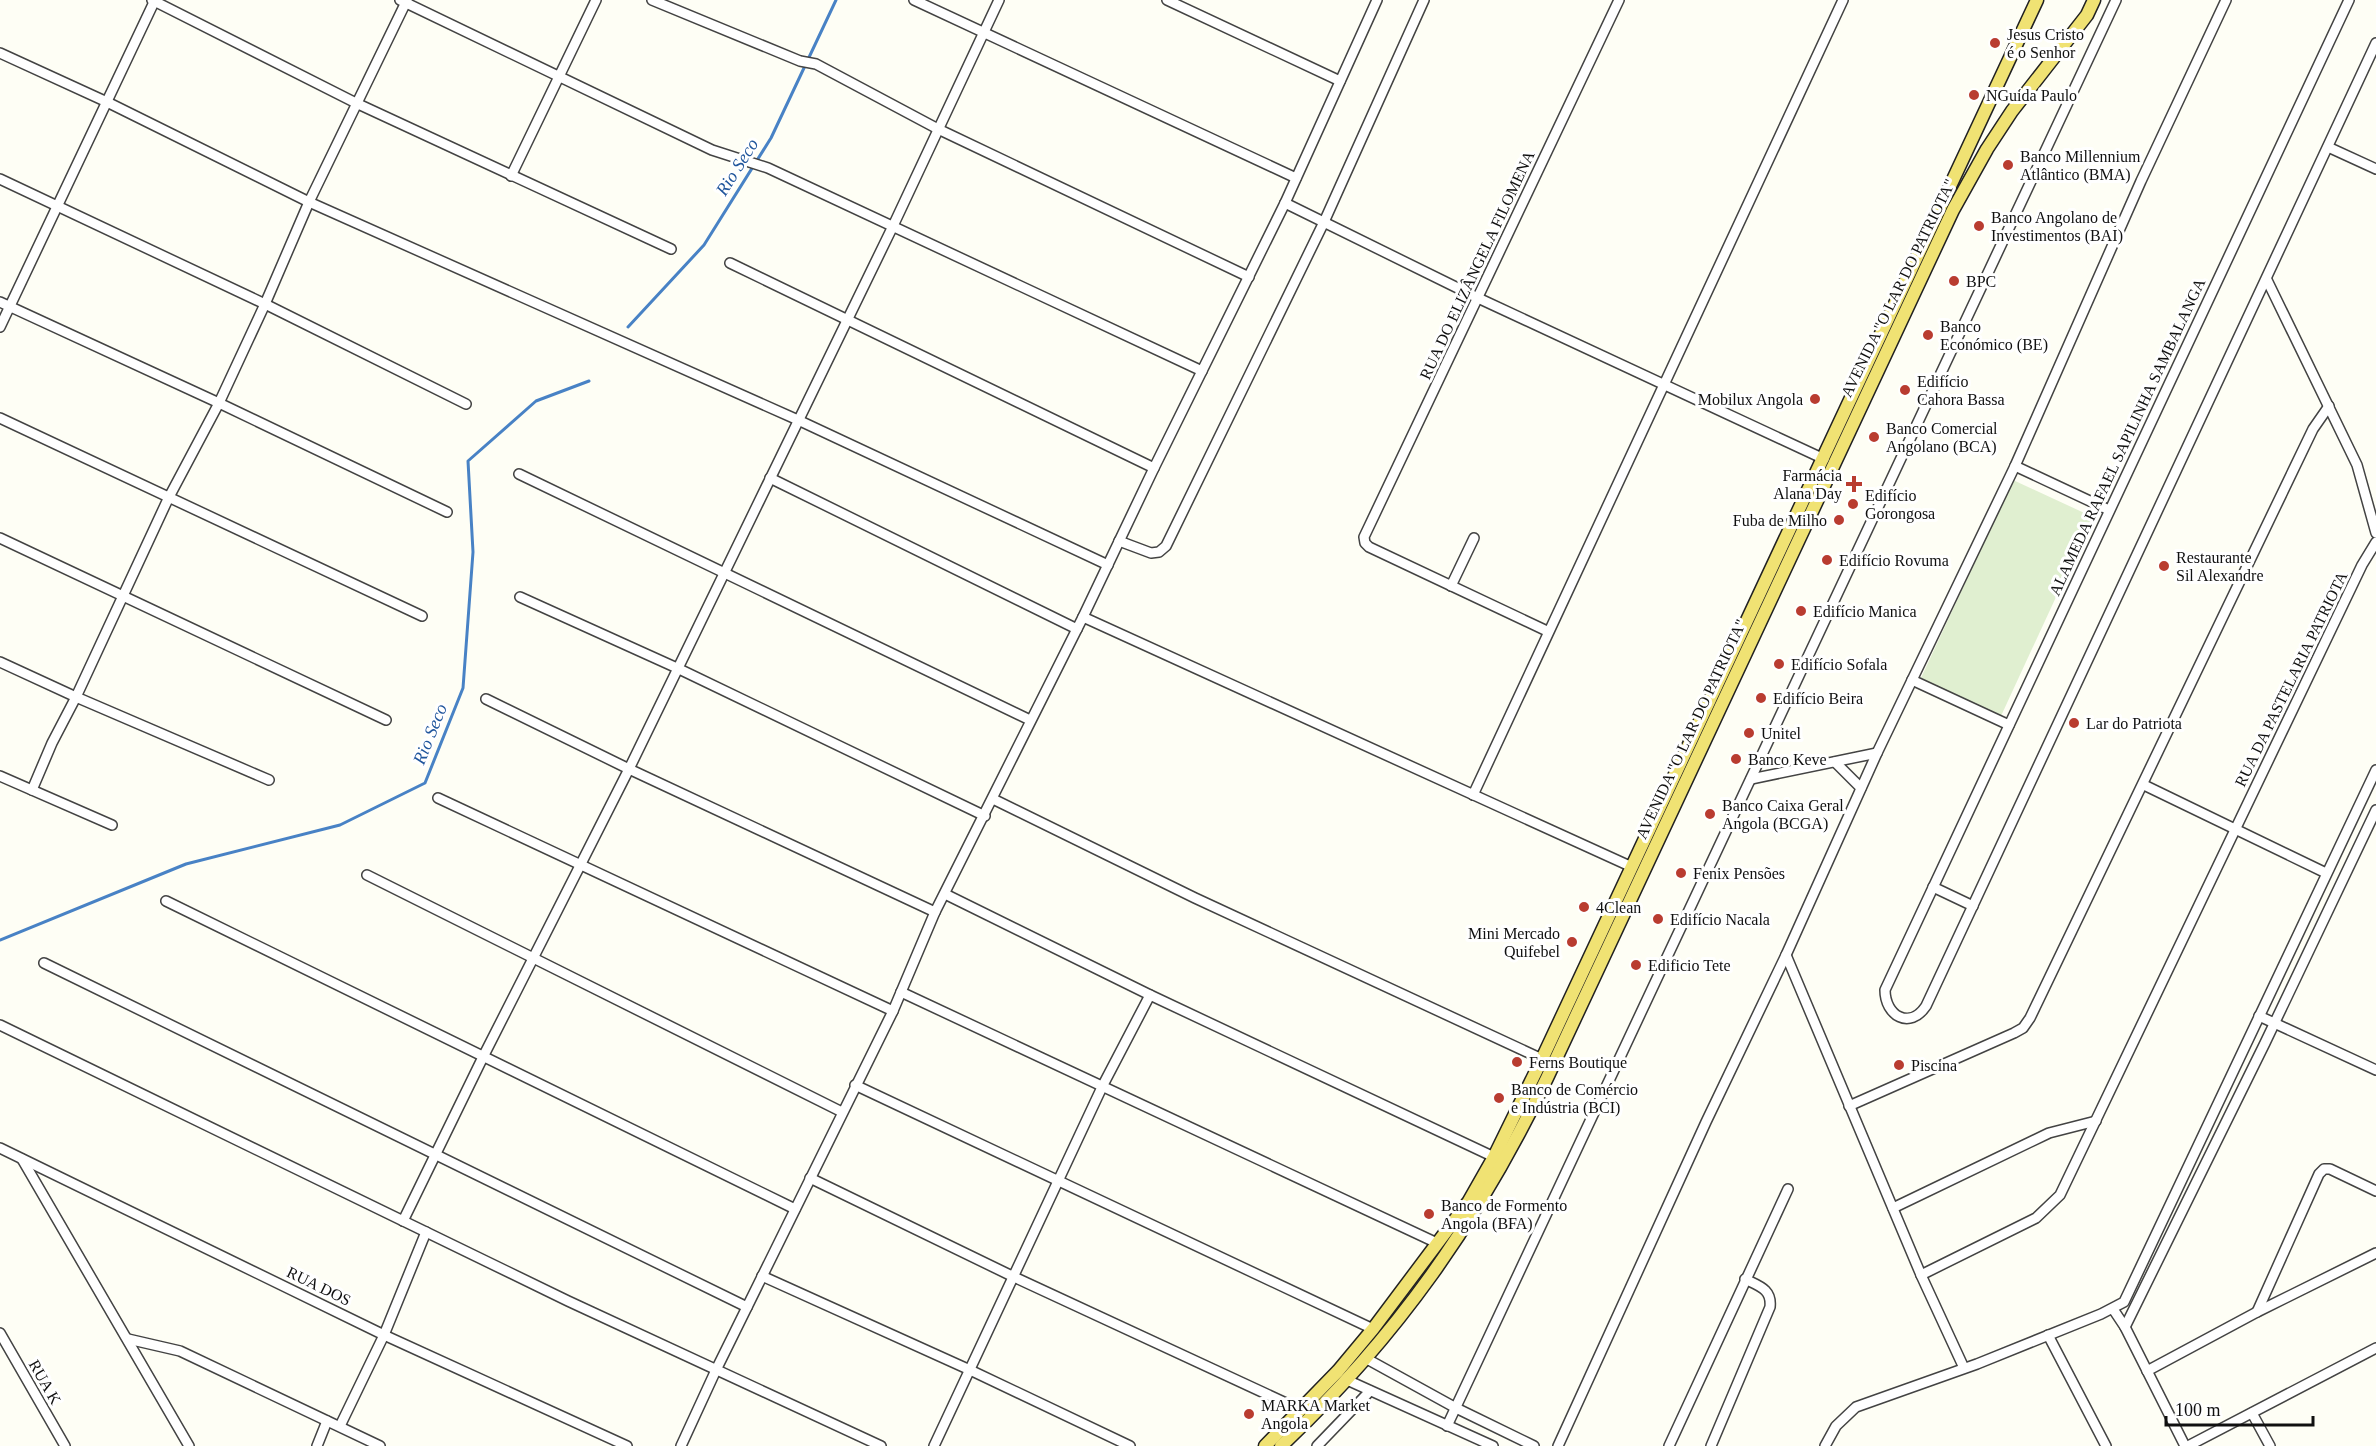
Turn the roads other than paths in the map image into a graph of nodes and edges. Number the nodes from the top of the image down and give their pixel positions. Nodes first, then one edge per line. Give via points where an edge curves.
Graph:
1 (154, 0) edge
2 (596, 0) edge
3 (652, 0) edge
4 (914, 0) edge
5 (999, 0) edge
6 (1167, 0) edge
7 (1377, 0) edge
8 (1424, 0) edge
9 (1619, 0) edge
10 (1843, 0) edge
11 (2037, 0) edge
12 (2094, 0) edge
13 (2116, 0) edge
14 (2226, 0) edge
15 (2349, 0) edge
16 (404, 1) edge
17 (983, 32) junction
18 (2376, 43) edge
19 (0, 53) edge
20 (558, 77) junction
21 (1340, 81) junction
22 (107, 102) junction
23 (356, 103) junction
24 (938, 129) junction
25 (2328, 147) junction
26 (2376, 169) edge
27 (511, 176) junction
28 (1296, 178) junction
29 (0, 179) edge
30 (309, 202) junction
31 (1285, 203) junction
32 (59, 205) junction
33 (1324, 222) junction
34 (893, 226) junction
35 (671, 249) dead end
36 (730, 263) dead end
37 (1249, 277) junction
38 (2267, 280) junction
39 (1478, 298) junction
40 (0, 302) edge
41 (265, 304) junction
42 (10, 306) junction
43 (847, 319) junction
44 (0, 327) edge
45 (1202, 371) junction
46 (1664, 384) junction
47 (219, 403) junction
48 (466, 404) dead end
49 (2329, 406) junction
50 (0, 418) edge
51 (798, 420) junction
52 (1824, 459) junction
53 (2015, 466) junction
54 (1154, 468) junction
55 (519, 474) dead end
56 (770, 478) junction
57 (168, 499) junction
58 (2109, 510) junction
59 (447, 512) dead end
60 (2376, 533) edge
61 (0, 538) edge
62 (1474, 538) dead end
63 (1119, 541) junction
64 (2376, 542) edge
65 (1108, 565) junction
66 (723, 573) junction
67 (1451, 586) junction
68 (123, 597) junction
69 (520, 597) dead end
70 (422, 616) dead end
71 (1083, 617) junction
72 (1077, 629) junction
73 (1547, 631) junction
74 (0, 662) edge
75 (677, 668) junction
76 (1912, 680) junction
77 (76, 697) junction
78 (486, 699) dead end
79 (386, 720) dead end
80 (1030, 720) junction
81 (2009, 725) junction
82 (1877, 753) junction
83 (1835, 762) junction
84 (629, 769) junction
85 (2376, 770) edge
86 (0, 776) edge
87 (1751, 779) junction
88 (269, 780) dead end
89 (2144, 785) junction
90 (1861, 788) junction
91 (32, 790) junction
92 (1473, 795) junction
93 (438, 798) dead end
94 (993, 799) junction
95 (2376, 810) edge
96 (985, 816) junction
97 (112, 825) dead end
98 (2234, 830) junction
99 (580, 864) junction
100 (1632, 867) junction
101 (2326, 873) junction
102 (367, 875) dead end
103 (1933, 888) junction
104 (945, 894) junction
105 (166, 901) dead end
106 (1973, 906) junction
107 (935, 912) junction
108 (1786, 955) junction
109 (533, 958) junction
110 (44, 963) dead end
111 (901, 993) junction
112 (1150, 995) junction
113 (892, 1011) junction
114 (2259, 1016) junction
115 (2274, 1024) junction
116 (0, 1025) edge
117 (483, 1057) junction
118 (1542, 1059) junction
119 (2374, 1066) edge
120 (1103, 1085) junction
121 (855, 1086) junction
122 (1849, 1106) junction
123 (842, 1112) junction
124 (2096, 1121) junction
125 (0, 1148) edge
126 (436, 1154) junction
127 (1494, 1157) junction
128 (22, 1159) junction
129 (810, 1178) junction
130 (1058, 1181) junction
131 (1788, 1188) dead end
132 (2376, 1191) edge
133 (1893, 1208) junction
134 (795, 1209) junction
135 (403, 1221) junction
136 (426, 1232) junction
137 (1437, 1243) junction
138 (2376, 1252) edge
139 (1921, 1275) junction
140 (762, 1276) junction
141 (1014, 1276) junction
142 (1745, 1279) junction
143 (747, 1307) junction
144 (2113, 1309) junction
145 (2257, 1312) junction
146 (2125, 1327) junction
147 (1373, 1329) junction
148 (0, 1333) edge
149 (384, 1335) junction
150 (2048, 1335) junction
151 (128, 1339) junction
152 (2376, 1348) edge
153 (1367, 1359) junction
154 (1964, 1368) junction
155 (716, 1370) junction
156 (970, 1370) junction
157 (2147, 1371) junction
158 (1347, 1380) junction
159 (1370, 1391) junction
160 (1456, 1408) junction
161 (1301, 1410) junction
162 (2252, 1413) junction
163 (327, 1421) junction
164 (340, 1426) junction
165 (1447, 1426) junction
166 (2206, 1442) edge
167 (2189, 1445) edge
168 (65, 1446) edge
169 (189, 1446) edge
170 (317, 1446) edge
171 (380, 1446) edge
172 (627, 1446) edge
173 (681, 1446) edge
174 (881, 1446) edge
175 (934, 1446) edge
176 (1130, 1446) edge
177 (1265, 1446) edge
178 (1281, 1446) edge
179 (1317, 1446) edge
180 (1493, 1446) edge
181 (1534, 1446) edge
182 (1558, 1446) edge
183 (1669, 1446) edge
184 (1711, 1446) edge
185 (1825, 1446) edge
186 (2106, 1446) edge
187 (2270, 1446) edge

1 - 22 street
1 - 23 street
2 - 20 street
3 - 24 street via 816,64
4 - 17 street
5 - 17 street
6 - 21 street
7 - 21 street
8 - 33 street
9 - 39 street, RUA DO ELIZÂNGELA FILOMENA
10 - 46 street
11 - 52 main road, AVENIDA "O LAR DO PATRIOTA"
12 - 153 main road, AVENIDA "O LAR DO PATRIOTA" via 2087,15 2012,111 1953,210 1524,1126 1440,1264
13 - 87 street
14 - 53 street
15 - 58 street, ALAMEDA RAFAEL SAPILINHA SAMBALANGA
16 - 20 street
16 - 23 street
17 - 24 street
17 - 28 street
18 - 25 street, ALAMEDA RAFAEL SAPILINHA SAMBALANGA
19 - 22 street
20 - 27 street
20 - 34 street via 712,150 768,168
21 - 28 street
22 - 30 street
22 - 32 street
23 - 27 street
23 - 30 street
24 - 34 street
24 - 37 street
25 - 26 street
25 - 38 street, ALAMEDA RAFAEL SAPILINHA SAMBALANGA
27 - 35 street
28 - 31 street
29 - 32 street
30 - 41 street
30 - 51 street
31 - 33 street
31 - 37 street
32 - 41 street
32 - 42 street
33 - 39 street
33 - 63 street via 1166,546 1151,553
34 - 43 street
34 - 45 street
36 - 43 street
37 - 45 street
38 - 49 street
38 - 106 street, ALAMEDA RAFAEL SAPILINHA SAMBALANGA
39 - 46 street
39 - 67 street, RUA DO ELIZÂNGELA FILOMENA via 1364,537 1369,547
40 - 42 street
41 - 47 street
41 - 48 street
42 - 44 street
42 - 47 street
43 - 51 street
43 - 54 street
45 - 54 street
46 - 52 street
46 - 73 street
47 - 57 street
47 - 59 street
49 - 60 street via 2357,465
49 - 89 street via 2313,429
50 - 57 street
51 - 56 street
51 - 65 street
52 - 100 main road, AVENIDA "O LAR DO PATRIOTA"
53 - 58 street
53 - 76 street
54 - 63 street
55 - 66 street
56 - 66 street
56 - 72 street
57 - 68 street
57 - 70 street
58 - 81 street, ALAMEDA RAFAEL SAPILINHA SAMBALANGA
61 - 68 street
62 - 67 street
63 - 65 street
64 - 98 street, RUA DA PASTELARIA PATRIOTA
65 - 71 street
66 - 75 street
66 - 80 street
67 - 73 street
68 - 77 street
68 - 79 street
69 - 75 street
71 - 72 street
71 - 92 street
72 - 80 street
73 - 92 street
74 - 77 street
75 - 84 street
75 - 96 street
76 - 81 street
76 - 82 street
77 - 88 street
77 - 91 street
78 - 84 street
80 - 94 street
81 - 103 street, ALAMEDA RAFAEL SAPILINHA SAMBALANGA
82 - 83 street
82 - 90 street
83 - 87 street
83 - 90 street
84 - 99 street
84 - 107 street
85 - 101 street
86 - 91 street
87 - 160 street
89 - 98 street
89 - 122 street via 2023,1028
90 - 108 street
91 - 97 street
92 - 100 street
93 - 99 street
94 - 96 street
94 - 118 street via 1195,898
95 - 115 street
96 - 104 street
98 - 101 street
98 - 124 street, RUA DA PASTELARIA PATRIOTA
99 - 109 street
99 - 113 street
100 - 118 main road, AVENIDA "O LAR DO PATRIOTA"
101 - 114 street
102 - 109 street
103 - 106 street
103 - 106 street, ALAMEDA RAFAEL SAPILINHA SAMBALANGA via 1886,990 1887,1004 1896,1015 1909,1018 1922,1012
104 - 107 street
104 - 112 street
105 - 117 street
107 - 111 street
108 - 122 street
108 - 182 street
109 - 117 street
109 - 123 street
110 - 126 street
111 - 113 street
111 - 120 street
112 - 120 street
112 - 127 street
113 - 121 street
114 - 115 street
114 - 144 street via 2124,1302
115 - 119 street
115 - 146 street
116 - 135 street
117 - 126 street
117 - 134 street
118 - 127 main road, AVENIDA "O LAR DO PATRIOTA"
120 - 130 street
120 - 137 street
121 - 123 street
121 - 130 street
122 - 133 street
123 - 129 street
124 - 133 street via 2049,1133
124 - 139 street, RUA DA PASTELARIA PATRIOTA via 2060,1195 2043,1213
125 - 128 street, RUA DOS
126 - 135 street
126 - 143 street
127 - 137 main road, AVENIDA "O LAR DO PATRIOTA"
128 - 149 street, RUA DOS
128 - 151 street
129 - 134 street
129 - 141 street
130 - 141 street
130 - 147 street
131 - 142 street
132 - 145 street via 2330,1169 2319,1174
133 - 139 street
134 - 140 street
135 - 136 street
136 - 149 street
136 - 155 street
137 - 147 main road, AVENIDA "O LAR DO PATRIOTA"
138 - 145 street
139 - 154 street
140 - 143 street
140 - 156 street
141 - 156 street
141 - 161 street
142 - 183 street
142 - 184 street via 1766,1289 1770,1307
143 - 155 street
144 - 146 street
144 - 150 street
145 - 157 street
146 - 157 street
147 - 161 main road, AVENIDA "O LAR DO PATRIOTA"
148 - 168 street, RUA K
149 - 164 street
149 - 172 street, RUA DOS
150 - 154 street
150 - 186 street
151 - 163 street via 180,1351
151 - 169 street
152 - 162 street
153 - 158 main road, AVENIDA "O LAR DO PATRIOTA"
153 - 160 street
154 - 185 street via 1856,1407 1836,1426
155 - 173 street
155 - 174 street
156 - 175 street
156 - 176 street
157 - 167 street
158 - 159 street
158 - 178 main road, AVENIDA "O LAR DO PATRIOTA"
159 - 165 street
159 - 179 street
160 - 165 street
160 - 181 street
161 - 177 main road, AVENIDA "O LAR DO PATRIOTA"
162 - 166 street
162 - 187 street
163 - 164 street
163 - 170 street
164 - 171 street
165 - 180 street
166 - 167 street

